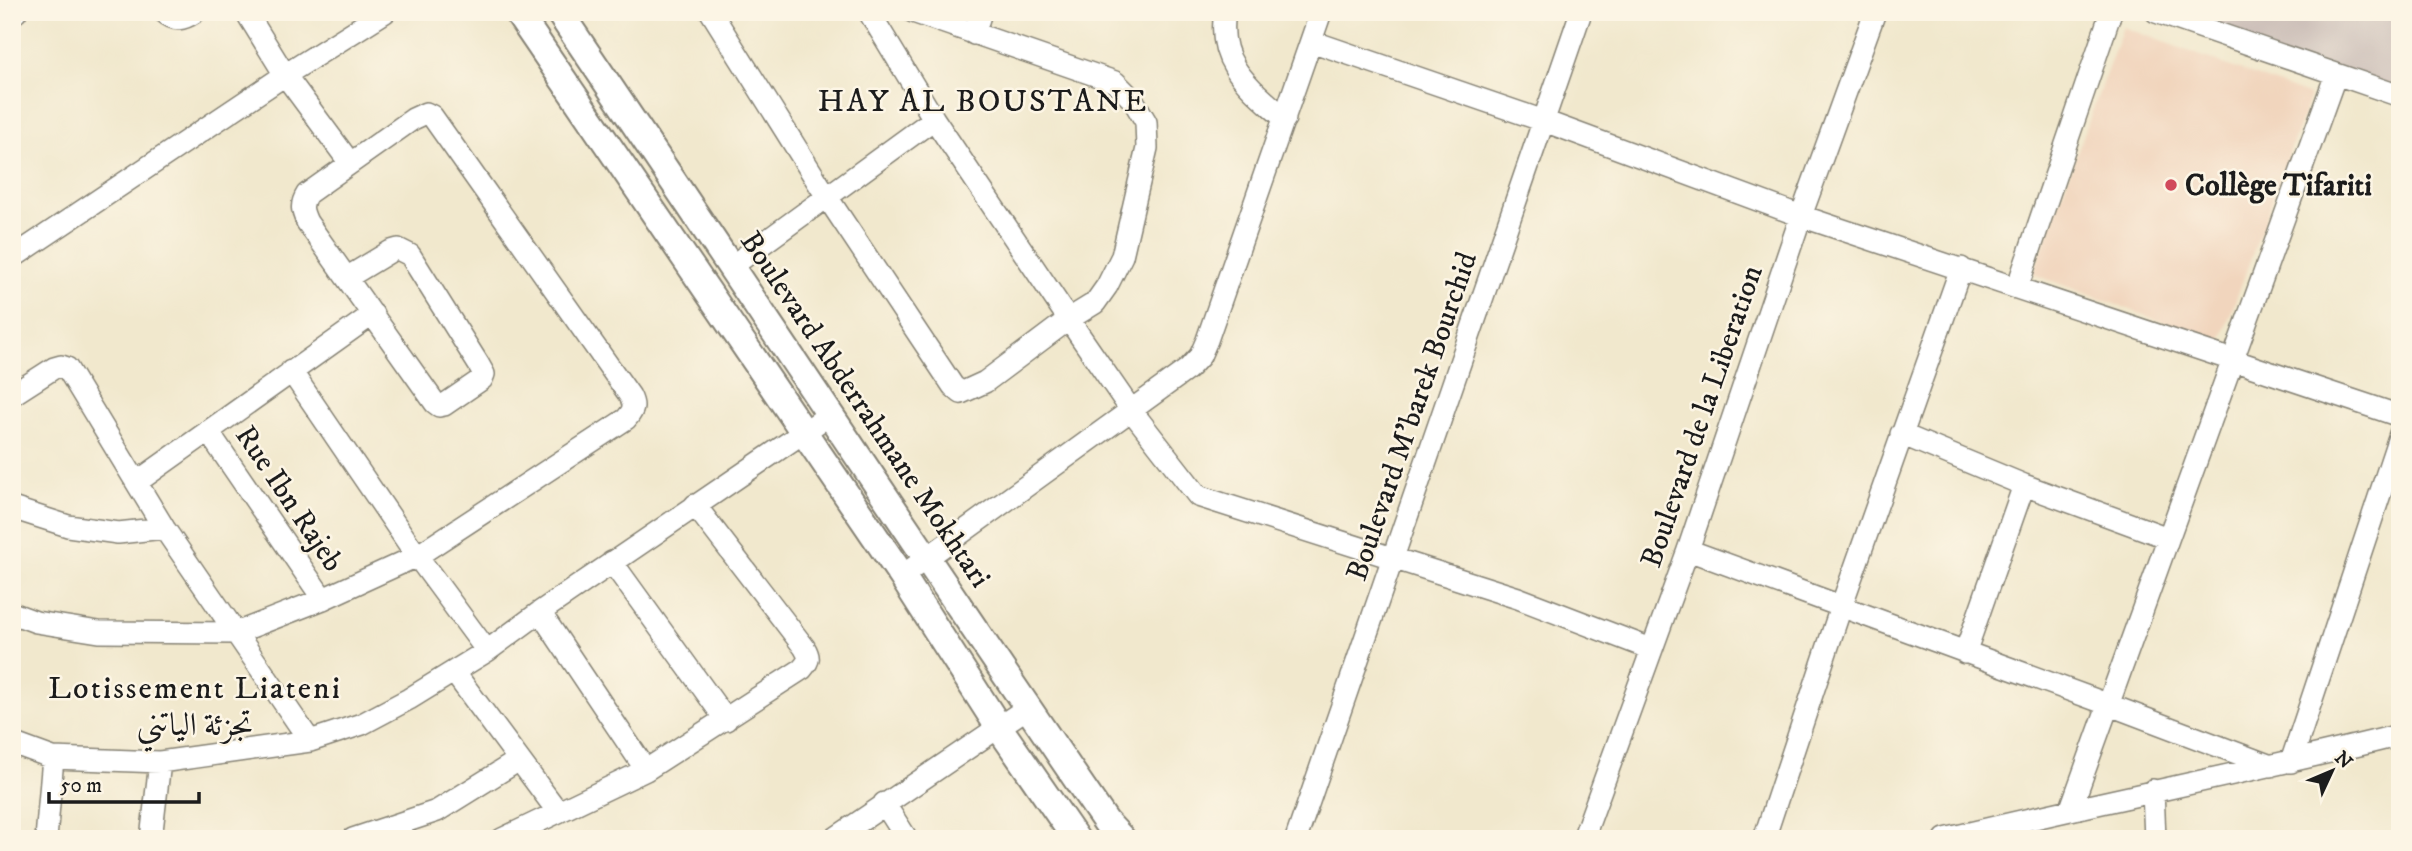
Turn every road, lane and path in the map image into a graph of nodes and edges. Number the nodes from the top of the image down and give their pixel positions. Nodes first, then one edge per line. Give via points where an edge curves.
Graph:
1 (164, 12) edge
2 (195, 12) edge
3 (246, 12) edge
4 (385, 12) edge
5 (517, 12) edge
6 (559, 12) edge
7 (711, 12) edge
8 (869, 12) edge
9 (913, 12) edge
10 (981, 12) edge
11 (1225, 12) edge
12 (1321, 12) edge
13 (1581, 12) edge
14 (1875, 12) edge
15 (2111, 12) edge
16 (2156, 12) edge
17 (974, 34) junction
18 (1311, 41) junction
19 (2336, 74) junction
20 (285, 75) junction
21 (2400, 96) edge
22 (934, 119) junction
23 (1284, 119) junction
24 (1544, 121) junction
25 (350, 163) junction
26 (827, 197) junction
27 (1801, 216) junction
28 (12, 258) edge
29 (732, 267) junction
30 (1961, 268) junction
31 (348, 277) junction
32 (2017, 288) junction
33 (373, 314) junction
34 (1069, 319) junction
35 (2233, 360) junction
36 (291, 371) junction
37 (12, 395) edge
38 (1131, 410) junction
39 (829, 415) junction
40 (2400, 416) edge
41 (208, 431) junction
42 (803, 431) junction
43 (1901, 434) junction
44 (2400, 434) edge
45 (137, 482) junction
46 (2024, 485) junction
47 (695, 505) junction
48 (12, 508) edge
49 (164, 528) junction
50 (2168, 538) junction
51 (1688, 550) junction
52 (417, 556) junction
53 (1392, 558) junction
54 (926, 559) junction
55 (612, 562) junction
56 (902, 576) junction
57 (323, 599) junction
58 (1841, 607) junction
59 (540, 612) junction
60 (12, 613) edge
61 (236, 633) junction
62 (1651, 649) junction
63 (487, 651) junction
64 (1965, 653) junction
65 (454, 672) junction
66 (2108, 704) junction
67 (1027, 708) junction
68 (726, 720) junction
69 (998, 726) junction
70 (2400, 736) edge
71 (310, 741) junction
72 (12, 743) edge
73 (53, 758) junction
74 (519, 760) junction
75 (160, 761) junction
76 (2281, 764) junction
77 (646, 770) junction
78 (2153, 790) junction
79 (884, 803) junction
80 (2071, 808) junction
81 (558, 812) junction
82 (46, 839) edge
83 (151, 839) edge
84 (353, 839) edge
85 (502, 839) edge
86 (834, 839) edge
87 (907, 839) edge
88 (1076, 839) edge
89 (1122, 839) edge
90 (1296, 839) edge
91 (1583, 839) edge
92 (1764, 839) edge
93 (1945, 839) edge
94 (2155, 839) edge

1 - 2 street via 179,20
3 - 20 street
4 - 20 street
5 - 42 main road
6 - 29 main road, Boulevard Abderrahmane Mokhtari
7 - 26 street
8 - 22 street
9 - 17 street
10 - 17 street
11 - 23 street via 1226,51 1236,71
12 - 18 street
13 - 24 street, Boulevard M'barek Bourchid
14 - 27 street, Boulevard de la Liberation
15 - 32 street
16 - 19 street
17 - 34 street via 1115,82 1146,122 1147,148 1122,256 1095,303
18 - 23 street
18 - 24 street
19 - 21 street
19 - 35 street
20 - 25 street
20 - 28 street
22 - 26 street
22 - 34 street
23 - 38 street via 1200,356
24 - 27 street
24 - 53 street, Boulevard M'barek Bourchid
25 - 31 street via 301,203 307,222
25 - 52 street via 422,114 432,117 634,405 626,419
26 - 29 street
26 - 34 street via 961,393 985,382
27 - 30 street
27 - 51 street, Boulevard de la Liberation
29 - 39 main road, Boulevard Abderrahmane Mokhtari
30 - 32 street
30 - 43 street
31 - 33 street
31 - 33 street via 391,251 410,255 484,374 482,379 439,406
32 - 35 street
33 - 36 street
34 - 38 street
35 - 40 street
35 - 50 street
36 - 41 street
36 - 52 street
37 - 45 street via 54,368 66,368
38 - 53 street via 1198,496
38 - 54 street
39 - 42 street
39 - 54 main road, Boulevard Abderrahmane Mokhtari
41 - 45 street
41 - 57 street, Rue Ibn Rajeb
42 - 47 street
42 - 56 main road
43 - 46 street
43 - 58 street
44 - 76 street
45 - 49 street
46 - 50 street
46 - 64 street
47 - 55 street
47 - 68 street via 809,656 802,669
48 - 49 street via 68,526 118,533
49 - 61 street
50 - 66 street
51 - 58 street
51 - 62 street, Boulevard de la Liberation
52 - 57 street
52 - 63 street
53 - 62 street via 1518,598
53 - 90 street, Boulevard M'barek Bourchid
54 - 56 street
54 - 67 main road, Boulevard Abderrahmane Mokhtari
55 - 59 street
55 - 68 street
56 - 69 main road
57 - 61 street
58 - 64 street
58 - 92 street
59 - 63 street
59 - 77 street
60 - 61 street via 36,622 99,632
61 - 71 street
62 - 91 street, Boulevard de la Liberation
63 - 65 street
64 - 66 street
65 - 71 street via 362,724
65 - 74 street
66 - 76 street
66 - 80 street
67 - 69 street
67 - 89 main road, Boulevard Abderrahmane Mokhtari via 1105,822
68 - 77 street
69 - 79 street
69 - 88 main road
70 - 76 street
71 - 75 street
72 - 73 street
73 - 75 street
73 - 82 street
74 - 81 street
74 - 84 street via 437,811
75 - 83 street
76 - 78 street
77 - 81 street
78 - 80 street
78 - 94 street
79 - 86 street
79 - 87 street
80 - 93 street
81 - 85 street

